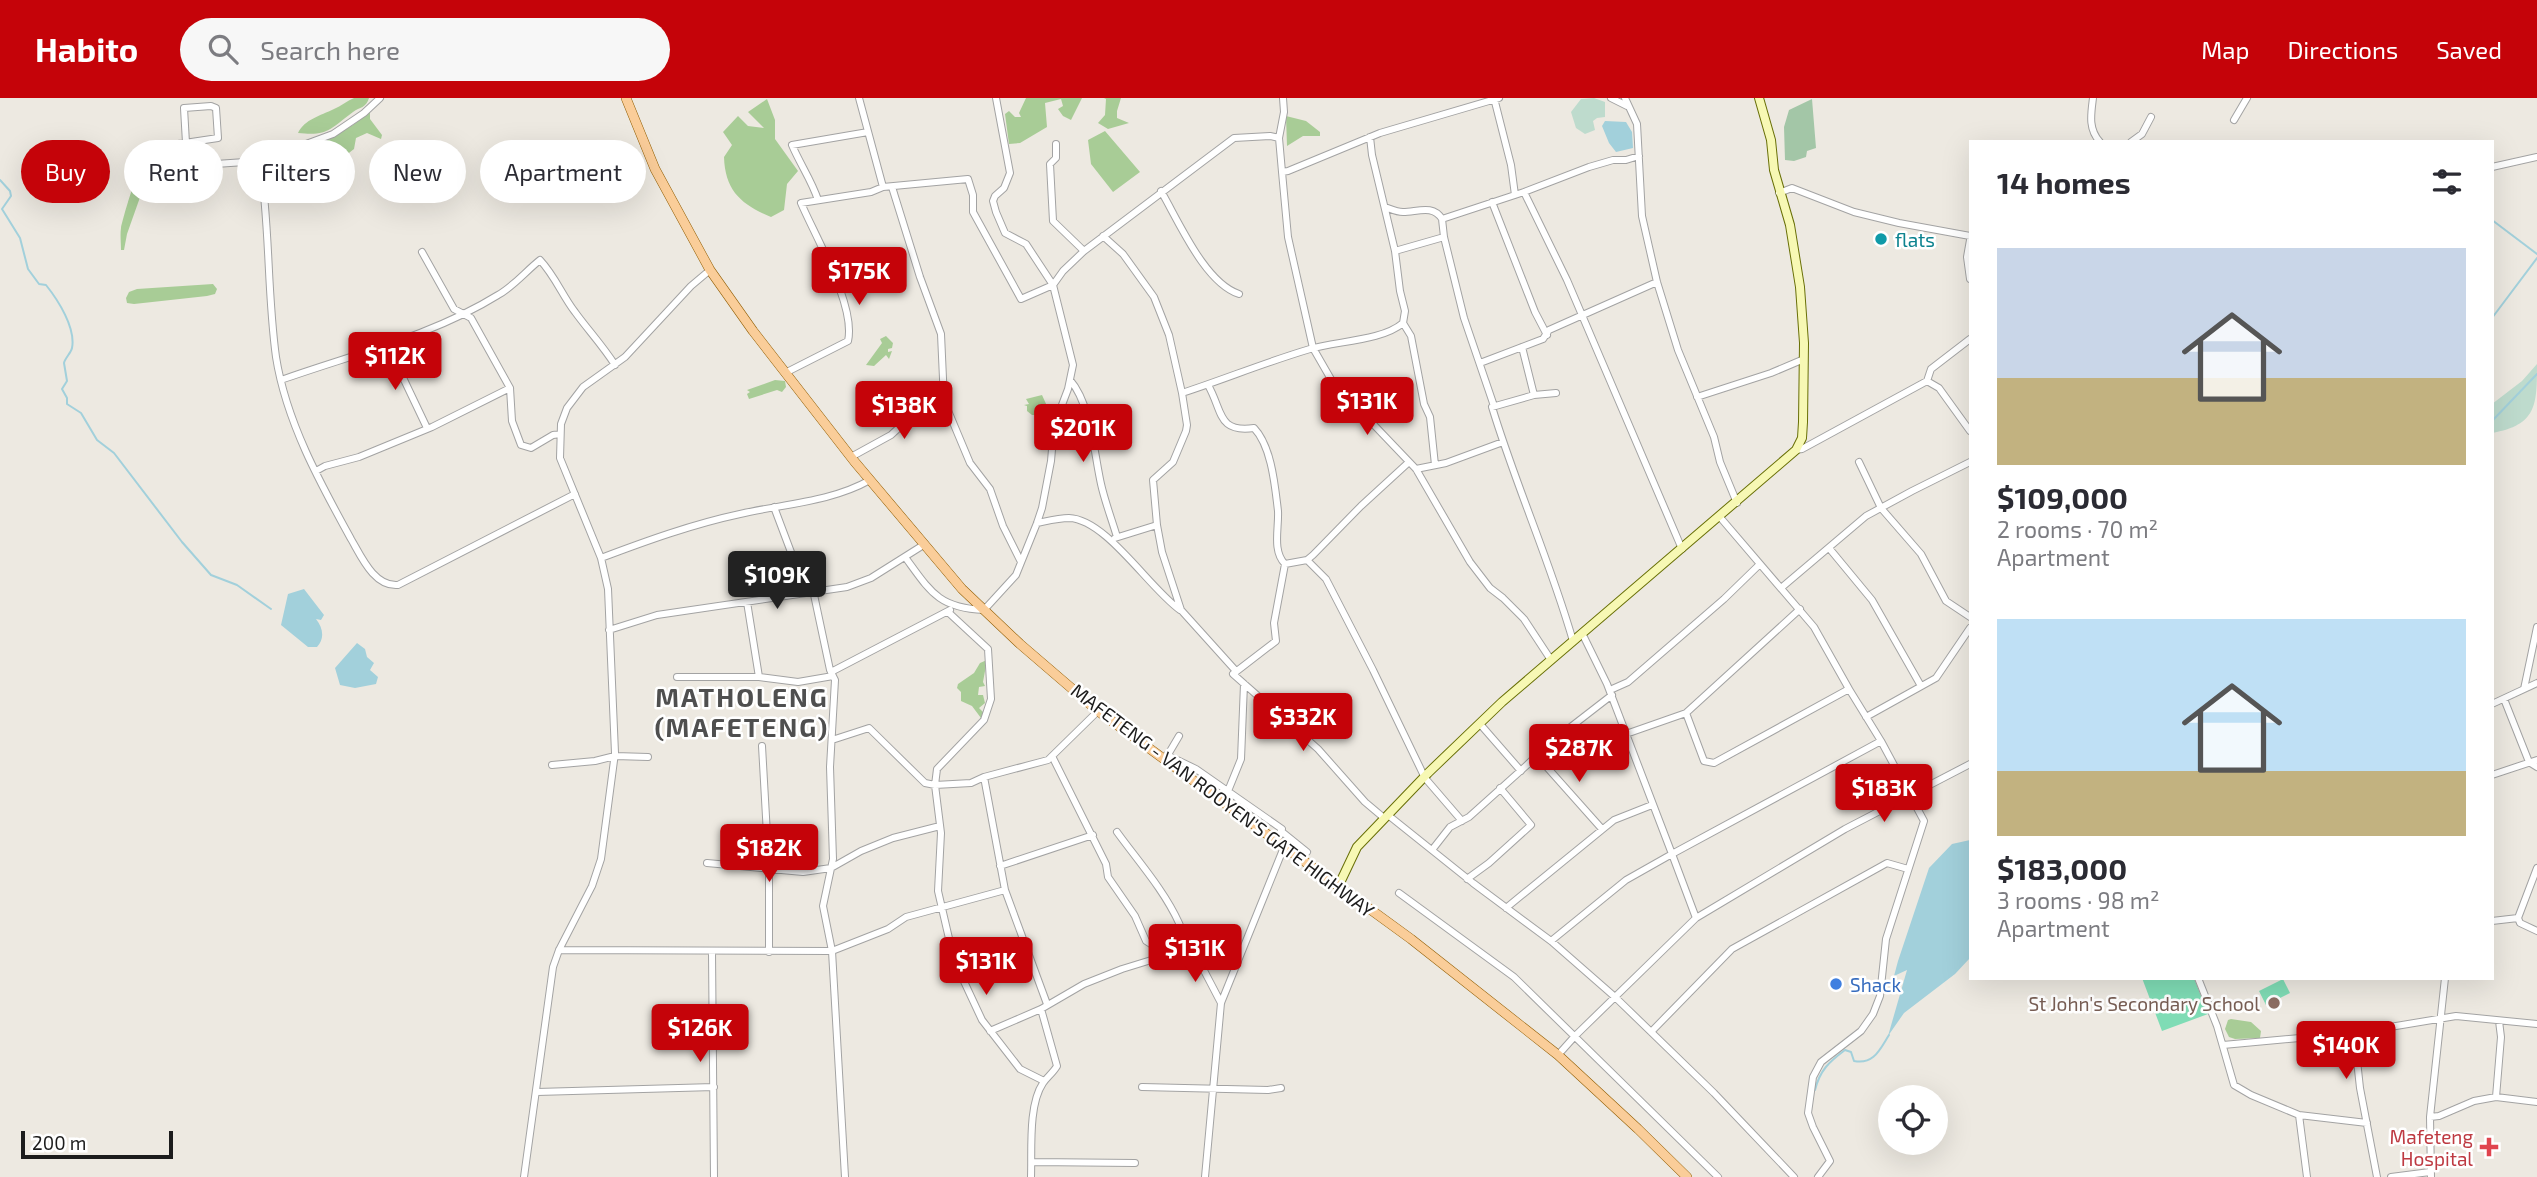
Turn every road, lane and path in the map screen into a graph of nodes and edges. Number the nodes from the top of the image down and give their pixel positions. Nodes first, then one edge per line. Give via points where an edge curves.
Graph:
1 (380, 98) edge
2 (626, 98) edge
3 (859, 98) edge
4 (996, 98) edge
5 (1283, 98) edge
6 (1611, 98) edge
7 (1759, 98) edge
8 (2093, 98) edge
9 (2247, 98) edge
10 (1496, 99) edge
11 (1626, 102) edge
12 (2151, 117) dead end
13 (2234, 120) dead end
14 (868, 132) junction
15 (1370, 137) junction
16 (1279, 138) junction
17 (318, 140) edge
18 (2098, 140) edge
19 (2134, 140) edge
20 (186, 143) joint
21 (1056, 144) dead end
22 (1639, 156) junction
23 (2537, 157) edge
24 (2494, 167) edge
25 (1282, 172) junction
26 (883, 187) junction
27 (892, 187) junction
28 (1161, 191) junction
29 (1524, 192) junction
30 (1779, 193) junction
31 (1515, 195) junction
32 (818, 200) junction
33 (1492, 202) junction
34 (263, 203) edge
35 (1385, 208) junction
36 (1442, 219) junction
37 (1103, 236) junction
38 (1444, 237) junction
39 (1969, 238) edge
40 (1969, 244) edge
41 (1084, 251) junction
42 (1395, 251) junction
43 (422, 252) dead end
44 (710, 270) junction
45 (1969, 272) edge
46 (1657, 282) junction
47 (1053, 285) junction
48 (1239, 294) dead end
49 (465, 314) junction
50 (1582, 314) junction
51 (1403, 323) junction
52 (1547, 335) junction
53 (1969, 340) edge
54 (387, 344) junction
55 (1522, 347) junction
56 (1313, 348) junction
57 (1804, 359) junction
58 (1480, 363) junction
59 (615, 365) junction
60 (785, 373) junction
61 (281, 380) junction
62 (1070, 380) junction
63 (1927, 381) junction
64 (1208, 385) junction
65 (510, 388) junction
66 (1556, 393) dead end
67 (1182, 394) junction
68 (1535, 395) junction
69 (1697, 397) junction
70 (944, 401) junction
71 (1494, 406) junction
72 (427, 428) junction
73 (1969, 430) edge
74 (560, 434) junction
75 (1503, 442) junction
76 (1796, 450) junction
77 (851, 457) junction
78 (1409, 462) junction
79 (1859, 462) dead end
80 (1969, 463) edge
81 (1435, 465) junction
82 (1416, 469) junction
83 (316, 471) junction
84 (870, 480) junction
85 (575, 494) junction
86 (1737, 503) junction
87 (774, 507) junction
88 (1881, 508) junction
89 (1719, 516) junction
90 (1037, 523) junction
91 (1157, 525) junction
92 (1115, 538) junction
93 (925, 544) junction
94 (1829, 548) junction
95 (1682, 549) junction
96 (905, 556) junction
97 (601, 558) junction
98 (1307, 559) junction
99 (1021, 562) junction
100 (1285, 564) junction
101 (1760, 564) junction
102 (1781, 588) junction
103 (809, 591) junction
104 (747, 602) junction
105 (954, 605) junction
106 (984, 610) junction
107 (1181, 610) junction
108 (1800, 610) junction
109 (948, 612) junction
110 (1969, 616) edge
111 (2537, 627) edge
112 (609, 630) junction
113 (1969, 630) edge
114 (1583, 633) junction
115 (1573, 640) junction
116 (1551, 660) junction
117 (1236, 671) junction
118 (832, 674) junction
119 (677, 677) dead end
120 (759, 677) junction
121 (2537, 683) edge
122 (1244, 684) junction
123 (1921, 686) junction
124 (1849, 689) junction
125 (2524, 689) junction
126 (1611, 693) junction
127 (2504, 699) junction
128 (2494, 703) edge
129 (1098, 711) junction
130 (1686, 713) junction
131 (1866, 718) junction
132 (1480, 724) junction
133 (1626, 734) junction
134 (1179, 736) dead end
135 (832, 740) junction
136 (1881, 741) junction
137 (762, 746) dead end
138 (615, 756) junction
139 (1536, 756) junction
140 (648, 757) dead end
141 (1052, 757) junction
142 (1166, 757) junction
143 (2537, 760) edge
144 (2529, 762) junction
145 (1969, 764) edge
146 (552, 765) dead end
147 (2537, 767) edge
148 (1521, 771) junction
149 (2494, 774) edge
150 (984, 777) junction
151 (1424, 778) junction
152 (935, 785) junction
153 (1500, 788) junction
154 (1228, 791) junction
155 (1910, 794) junction
156 (1652, 805) junction
157 (1386, 816) junction
158 (1462, 821) junction
159 (940, 826) junction
160 (1602, 829) junction
161 (1281, 831) junction
162 (1117, 832) dead end
163 (1093, 835) junction
164 (1280, 844) junction
165 (1432, 850) junction
166 (1307, 852) dead end
167 (1672, 854) junction
168 (706, 863) dead end
169 (1000, 866) junction
170 (831, 868) junction
171 (2537, 868) edge
172 (1908, 869) junction
173 (769, 870) junction
174 (1467, 879) junction
175 (1338, 887) junction
176 (1004, 890) junction
177 (1399, 893) dead end
178 (941, 906) junction
179 (1506, 908) junction
180 (1696, 918) junction
181 (2518, 918) junction
182 (2494, 921) edge
183 (2537, 931) edge
184 (1551, 941) junction
185 (1187, 949) junction
186 (559, 950) junction
187 (832, 951) junction
188 (712, 952) junction
189 (769, 952) junction
190 (2199, 980) edge
191 (2445, 980) edge
192 (1615, 997) junction
193 (1221, 1003) junction
194 (1044, 1007) junction
195 (2440, 1017) junction
196 (2499, 1021) junction
197 (2537, 1024) edge
198 (990, 1031) junction
199 (1651, 1032) junction
200 (2354, 1032) junction
201 (1575, 1036) junction
202 (2223, 1045) junction
203 (1558, 1055) junction
204 (1044, 1081) junction
205 (714, 1087) junction
206 (1142, 1087) dead end
207 (1214, 1088) junction
208 (1281, 1088) dead end
209 (537, 1092) junction
210 (2496, 1097) junction
211 (2537, 1102) edge
212 (2300, 1115) junction
213 (2430, 1117) junction
214 (2367, 1123) junction
215 (1032, 1162) junction
216 (1135, 1163) dead end
217 (2431, 1174) edge
218 (524, 1177) edge
219 (714, 1177) edge
220 (845, 1177) edge
221 (1031, 1177) edge
222 (1205, 1177) edge
223 (1687, 1177) edge
224 (1718, 1177) edge
225 (1794, 1177) edge
226 (1818, 1177) edge
227 (2307, 1177) edge
228 (2377, 1177) edge
229 (2391, 1177) edge

1 - 17 street via 334,134
2 - 44 main road, MAFETENG - VAN ROOYEN'S GATE HIGHWAY via 655,169
3 - 14 street
4 - 47 street via 1010,173 993,201 1005,233 1026,244
5 - 16 street
6 - 11 street
7 - 30 street
8 - 18 street via 2091,126
9 - 13 street
10 - 15 street
10 - 31 street
11 - 22 street via 1637,124
12 - 19 street
14 - 26 street
14 - 32 street via 792,145
15 - 25 street
15 - 35 street
16 - 25 street
16 - 28 street via 1234,138
20 - 20 street via 184,108 216,108 218,138
21 - 41 street via 1050,180 1053,221
22 - 29 street via 1589,167
22 - 46 street via 1642,216
23 - 24 street
25 - 56 street via 1288,237
26 - 27 street
26 - 32 street
27 - 47 street via 968,179 973,212 1021,299
27 - 70 street via 941,334
28 - 37 street
28 - 48 street via 1215,279
29 - 31 street
29 - 50 street
30 - 39 street via 1792,188 1854,212
30 - 57 street via 1790,225 1800,287
31 - 33 street
32 - 60 street via 801,203 839,289 850,328 848,341
33 - 36 street
33 - 52 street
34 - 61 street
35 - 36 street via 1399,212 1428,209
35 - 42 street
36 - 38 street
37 - 41 street
37 - 67 street via 1123,254 1154,297 1169,335
38 - 42 street
38 - 58 street
40 - 45 street
41 - 47 street
42 - 51 street via 1406,314
43 - 49 street via 454,309
44 - 59 street
44 - 60 main road, MAFETENG - VAN ROOYEN'S GATE HIGHWAY
46 - 50 street
46 - 69 street
47 - 62 street via 1073,365
49 - 54 street
49 - 59 street via 502,293 540,260
49 - 65 street
50 - 52 street
50 - 95 street
51 - 56 street via 1377,334
51 - 81 street via 1411,335 1430,417
52 - 55 street
53 - 63 street via 1931,369
54 - 61 street
54 - 72 street
55 - 58 street
55 - 68 street
56 - 64 street
56 - 78 street via 1332,381
57 - 69 street
57 - 76 street via 1801,438
58 - 71 street
59 - 74 street via 573,398
60 - 77 main road, MAFETENG - VAN ROOYEN'S GATE HIGHWAY
61 - 83 street
62 - 90 street via 1054,426
62 - 92 street via 1083,405
63 - 73 street via 1939,388
63 - 76 street
64 - 67 street
64 - 100 street via 1226,424 1234,430 1254,428 1260,435 1275,493 1277,539
65 - 72 street
65 - 74 street via 512,421 521,444 531,448
66 - 68 street
67 - 91 street via 1186,431 1173,462 1153,480
68 - 71 street
69 - 86 street
70 - 77 street via 916,412 891,435
70 - 99 street via 970,463 990,489
71 - 75 street
72 - 83 street
74 - 85 street via 560,458
75 - 81 street
75 - 115 street
76 - 86 street
77 - 84 main road, MAFETENG - VAN ROOYEN'S GATE HIGHWAY
78 - 82 street
78 - 98 street
79 - 88 street
80 - 88 street
81 - 82 street
82 - 116 street via 1470,562 1524,619
83 - 85 street via 371,571 392,585
84 - 87 street via 812,501
84 - 93 main road, MAFETENG - VAN ROOYEN'S GATE HIGHWAY
85 - 97 street
86 - 89 street
87 - 97 street via 680,530
87 - 103 street
88 - 94 street
88 - 110 street via 1921,554 1946,601
89 - 95 street
89 - 101 street
90 - 92 street via 1071,518
90 - 99 street
91 - 92 street
91 - 107 street
92 - 107 street via 1137,570
93 - 96 street
93 - 106 main road, MAFETENG - VAN ROOYEN'S GATE HIGHWAY
94 - 102 street
94 - 123 street via 1872,600
95 - 114 street
96 - 103 street via 847,587
96 - 105 street via 932,594
97 - 112 street via 608,589
98 - 100 street
98 - 151 street via 1326,579
99 - 106 street via 1016,575
100 - 117 street via 1273,623 1276,641
101 - 102 street
101 - 126 street
102 - 108 street
103 - 104 street
103 - 118 street
104 - 112 street via 657,615
104 - 120 street
105 - 106 street
105 - 109 street
106 - 129 main road, MAFETENG - VAN ROOYEN'S GATE HIGHWAY
107 - 117 street
108 - 124 street
108 - 130 street
109 - 118 street
109 - 152 street via 988,649 991,699 984,720 937,769
111 - 125 street
112 - 138 street
113 - 123 street via 1941,674
114 - 115 street
114 - 126 street
115 - 116 street
116 - 132 street
117 - 122 street via 1233,674
118 - 120 street via 798,682
118 - 135 street
119 - 120 street
121 - 125 street
122 - 154 street via 1241,759
122 - 157 street via 1318,749 1365,802
123 - 131 street
124 - 130 street via 1714,763 1704,761
124 - 131 street
125 - 127 street
126 - 133 street
126 - 139 street
127 - 128 street
127 - 144 street
129 - 141 street
129 - 142 main road, MAFETENG - VAN ROOYEN'S GATE HIGHWAY
130 - 133 street
131 - 136 street
132 - 148 street
132 - 151 street
133 - 156 street
134 - 142 street
135 - 152 street via 869,728 925,783
135 - 170 street
136 - 155 street
136 - 167 street
137 - 173 street
138 - 140 street
138 - 146 street
138 - 186 street via 601,859
139 - 148 street
139 - 160 street
141 - 150 street
141 - 163 street
142 - 154 street via 1196,769
142 - 164 main road, MAFETENG - VAN ROOYEN'S GATE HIGHWAY
143 - 144 street
144 - 147 street
144 - 149 street
145 - 155 street
148 - 153 street
150 - 152 street via 971,783
150 - 169 street
151 - 157 street
151 - 158 street
152 - 159 street
153 - 158 street
153 - 174 street via 1531,825
154 - 161 street
155 - 172 street via 1924,821
155 - 180 street
156 - 160 street
156 - 167 street
157 - 165 street
157 - 175 street via 1357,847
158 - 165 street via 1450,827
159 - 170 street via 893,838
159 - 178 street via 937,891
160 - 179 street
161 - 164 street
161 - 166 street
162 - 185 street via 1160,889
163 - 169 street
163 - 185 street via 1108,877 1146,941 1160,950
164 - 175 main road, MAFETENG - VAN ROOYEN'S GATE HIGHWAY
164 - 193 street
165 - 174 street
167 - 180 street
167 - 184 street via 1626,880
168 - 173 street
169 - 176 street
170 - 173 street
170 - 187 street via 823,906
171 - 181 street
172 - 199 street via 1887,863 1878,867 1732,949
172 - 226 street via 1886,939 1881,996 1873,1014 1861,1031 1821,1062 1813,1077 1808,1112 1830,1161
173 - 189 street
174 - 179 street
175 - 203 main road, MAFETENG - VAN ROOYEN'S GATE HIGHWAY
176 - 178 street
176 - 194 street
177 - 201 street via 1506,971
178 - 187 street
178 - 198 street via 954,960
179 - 184 street
180 - 192 street
181 - 182 street
181 - 183 street
184 - 192 street
185 - 193 street via 1198,959
185 - 194 street via 1084,984
186 - 188 street
186 - 209 street via 552,967
187 - 189 street
187 - 220 street
188 - 189 street
188 - 205 street
190 - 202 street
191 - 195 street
192 - 199 street
192 - 201 street
193 - 207 street
194 - 198 street
194 - 204 street via 1057,1066
195 - 196 street
195 - 200 street
195 - 213 street
196 - 197 street
196 - 210 street
198 - 204 street via 1020,1069
199 - 225 street
200 - 202 street
200 - 214 street
201 - 203 street
201 - 224 street
202 - 212 street via 2234,1085
203 - 223 main road, MAFETENG - VAN ROOYEN'S GATE HIGHWAY
204 - 215 street via 1031,1125
205 - 209 street
205 - 219 street
206 - 207 street
207 - 208 street
207 - 222 street
209 - 218 street
210 - 211 street
210 - 213 street
212 - 214 street
212 - 227 street
213 - 217 street
214 - 228 street
215 - 216 street
215 - 221 street
217 - 229 street

